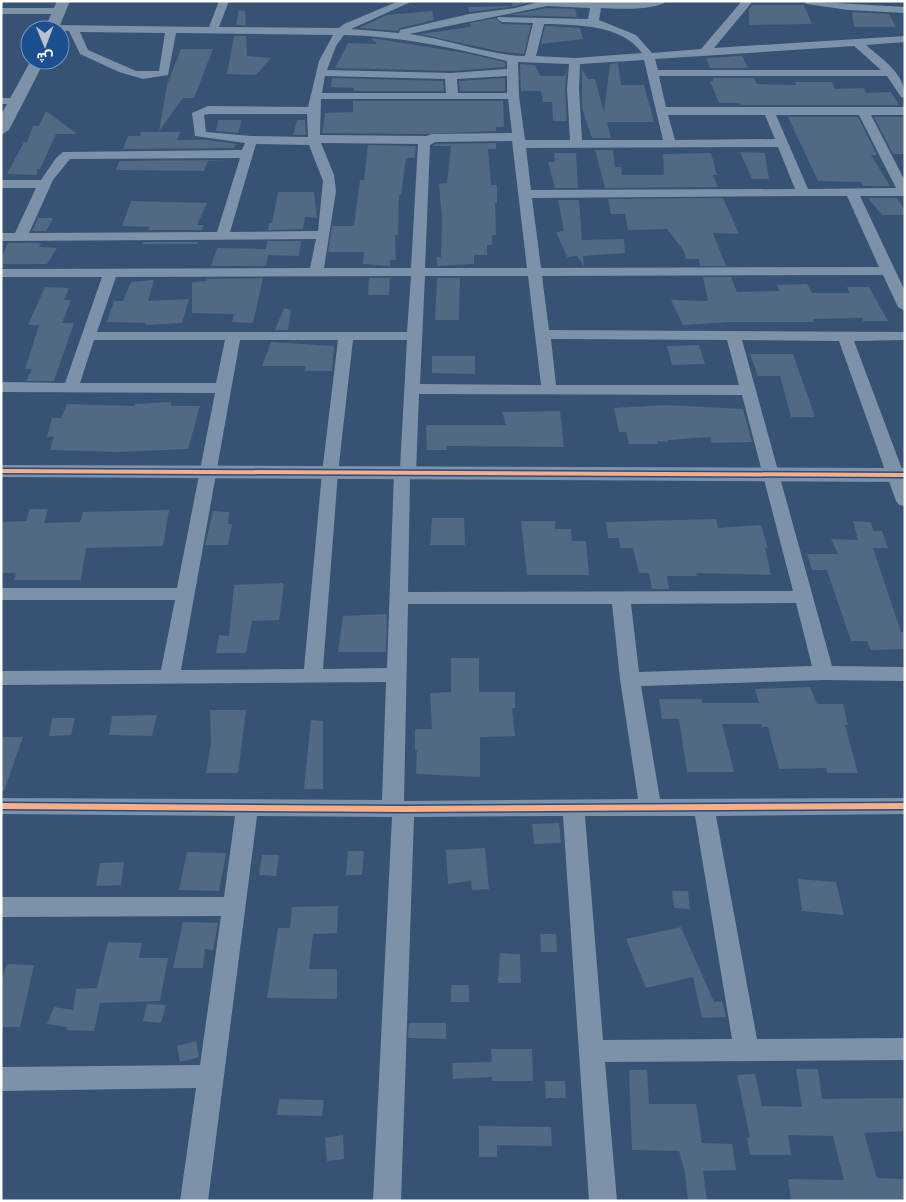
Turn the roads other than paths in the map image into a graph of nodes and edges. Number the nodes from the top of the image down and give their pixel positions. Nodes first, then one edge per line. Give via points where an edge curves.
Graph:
1 (224, 1) edge
2 (408, 1) edge
3 (662, 1) edge
4 (748, 1) edge
5 (811, 2) edge
6 (596, 5) junction
7 (61, 6) edge
8 (905, 10) edge
9 (1, 11) edge
10 (56, 20) edge
11 (450, 21) junction
12 (539, 22) junction
13 (594, 22) junction
14 (73, 29) joint
15 (171, 30) junction
16 (213, 30) junction
17 (340, 31) junction
18 (398, 34) junction
19 (905, 39) edge
20 (856, 42) junction
21 (704, 53) junction
22 (649, 56) junction
23 (530, 60) junction
24 (575, 61) junction
25 (512, 65) junction
26 (33, 70) edge
27 (322, 73) junction
28 (654, 73) junction
29 (891, 73) junction
30 (451, 76) junction
31 (905, 94) edge
32 (315, 96) junction
33 (513, 96) junction
34 (452, 97) junction
35 (1, 101) edge
36 (17, 101) junction
37 (313, 111) junction
38 (769, 111) junction
39 (862, 111) junction
40 (905, 111) edge
41 (661, 112) junction
42 (1, 130) edge
43 (251, 140) junction
44 (314, 140) junction
45 (426, 140) junction
46 (518, 140) junction
47 (782, 142) junction
48 (576, 143) junction
49 (670, 143) junction
50 (247, 154) junction
51 (1, 184) edge
52 (45, 184) junction
53 (852, 192) junction
54 (905, 192) edge
55 (803, 193) junction
56 (525, 194) junction
57 (323, 235) junction
58 (222, 236) junction
59 (1, 237) edge
60 (20, 237) junction
61 (888, 270) junction
62 (316, 272) junction
63 (419, 272) junction
64 (534, 272) junction
65 (110, 273) junction
66 (5, 274) edge
67 (1, 288) edge
68 (905, 307) edge
69 (542, 335) junction
70 (88, 336) junction
71 (233, 336) junction
72 (346, 336) junction
73 (413, 336) junction
74 (845, 336) junction
75 (905, 336) edge
76 (734, 337) junction
77 (1, 387) edge
78 (71, 387) junction
79 (223, 388) junction
80 (549, 388) junction
81 (411, 389) junction
82 (748, 390) junction
83 (1, 471) edge
84 (207, 472) junction
85 (330, 473) junction
86 (405, 473) junction
87 (772, 475) junction
88 (900, 475) edge
89 (905, 501) edge
90 (185, 594) junction
91 (621, 596) junction
92 (2, 597) edge
93 (804, 597) junction
94 (399, 598) junction
95 (824, 673) junction
96 (905, 674) edge
97 (397, 675) junction
98 (170, 676) junction
99 (313, 676) junction
100 (1, 678) edge
101 (630, 679) junction
102 (1, 806) edge
103 (905, 806) edge
104 (650, 807) junction
105 (704, 807) junction
106 (247, 808) junction
107 (573, 808) junction
108 (398, 809) junction
109 (234, 906) junction
110 (1, 907) edge
111 (746, 1048) junction
112 (905, 1049) edge
113 (593, 1051) junction
114 (210, 1076) junction
115 (1, 1079) edge
116 (194, 1201) edge
117 (387, 1201) edge
118 (603, 1201) edge

1 - 16 street
2 - 17 street
3 - 6 street via 646,5
4 - 21 street
5 - 8 street
6 - 11 street via 546,3
6 - 13 street
7 - 9 street
7 - 10 street
11 - 12 street via 497,19
11 - 18 street
12 - 13 street
12 - 23 street
13 - 22 street via 632,37
14 - 15 street
14 - 15 street via 84,52 110,65 142,75 164,73
15 - 16 street
16 - 17 street
17 - 18 street
17 - 27 street via 329,47
18 - 25 street
19 - 20 street
20 - 21 street
20 - 29 street
21 - 22 street
22 - 24 street
22 - 28 street
23 - 24 street
23 - 25 street
24 - 48 street
25 - 30 street
25 - 33 street
26 - 36 street
27 - 30 street
27 - 32 street
28 - 29 street
28 - 41 street
29 - 31 street
30 - 34 street
32 - 34 street
32 - 37 street
33 - 34 street
33 - 46 street
35 - 36 street
36 - 42 street
37 - 43 street via 208,110 198,113 199,133
37 - 44 street
38 - 39 street
38 - 41 street
38 - 47 street
39 - 40 street
39 - 54 street
41 - 49 street
43 - 44 street
43 - 50 street
44 - 45 street
44 - 57 street via 325,163 329,182
45 - 46 street
45 - 63 street
46 - 48 street
46 - 56 street
47 - 49 street
47 - 55 street
48 - 49 street
50 - 52 street via 67,155
50 - 58 street
51 - 52 street
52 - 60 street
53 - 54 street
53 - 55 street
53 - 61 street
55 - 56 street
56 - 64 street
57 - 58 street
57 - 62 street
58 - 60 street
59 - 60 street
61 - 64 street
61 - 68 street
62 - 63 street
62 - 65 street
63 - 64 street
63 - 73 street
64 - 69 street
65 - 66 street
65 - 70 street
66 - 67 street
69 - 76 street
69 - 80 street
70 - 71 street
70 - 78 street
71 - 72 street
71 - 79 street
72 - 73 street
72 - 85 street
73 - 81 street
74 - 75 street
74 - 76 street
74 - 88 street
76 - 82 street
77 - 78 street
78 - 79 street
79 - 84 street
80 - 81 street
80 - 82 street
81 - 86 street
82 - 87 street
83 - 84 street
84 - 85 street
84 - 90 street
85 - 86 street
85 - 99 street
86 - 87 street
86 - 94 street
87 - 88 street
87 - 93 street
88 - 89 street
90 - 92 street
90 - 98 street
91 - 93 street
91 - 94 street
91 - 101 street
93 - 95 street
94 - 97 street
95 - 96 street
95 - 101 street
97 - 99 street
97 - 108 street
98 - 99 street
98 - 100 street
101 - 104 street
102 - 106 street
103 - 105 street
104 - 105 street
104 - 107 street
105 - 111 street
106 - 108 street
106 - 109 street
107 - 108 street
107 - 113 street
108 - 117 street
109 - 110 street
109 - 114 street
111 - 112 street
111 - 113 street
113 - 118 street
114 - 115 street
114 - 116 street

